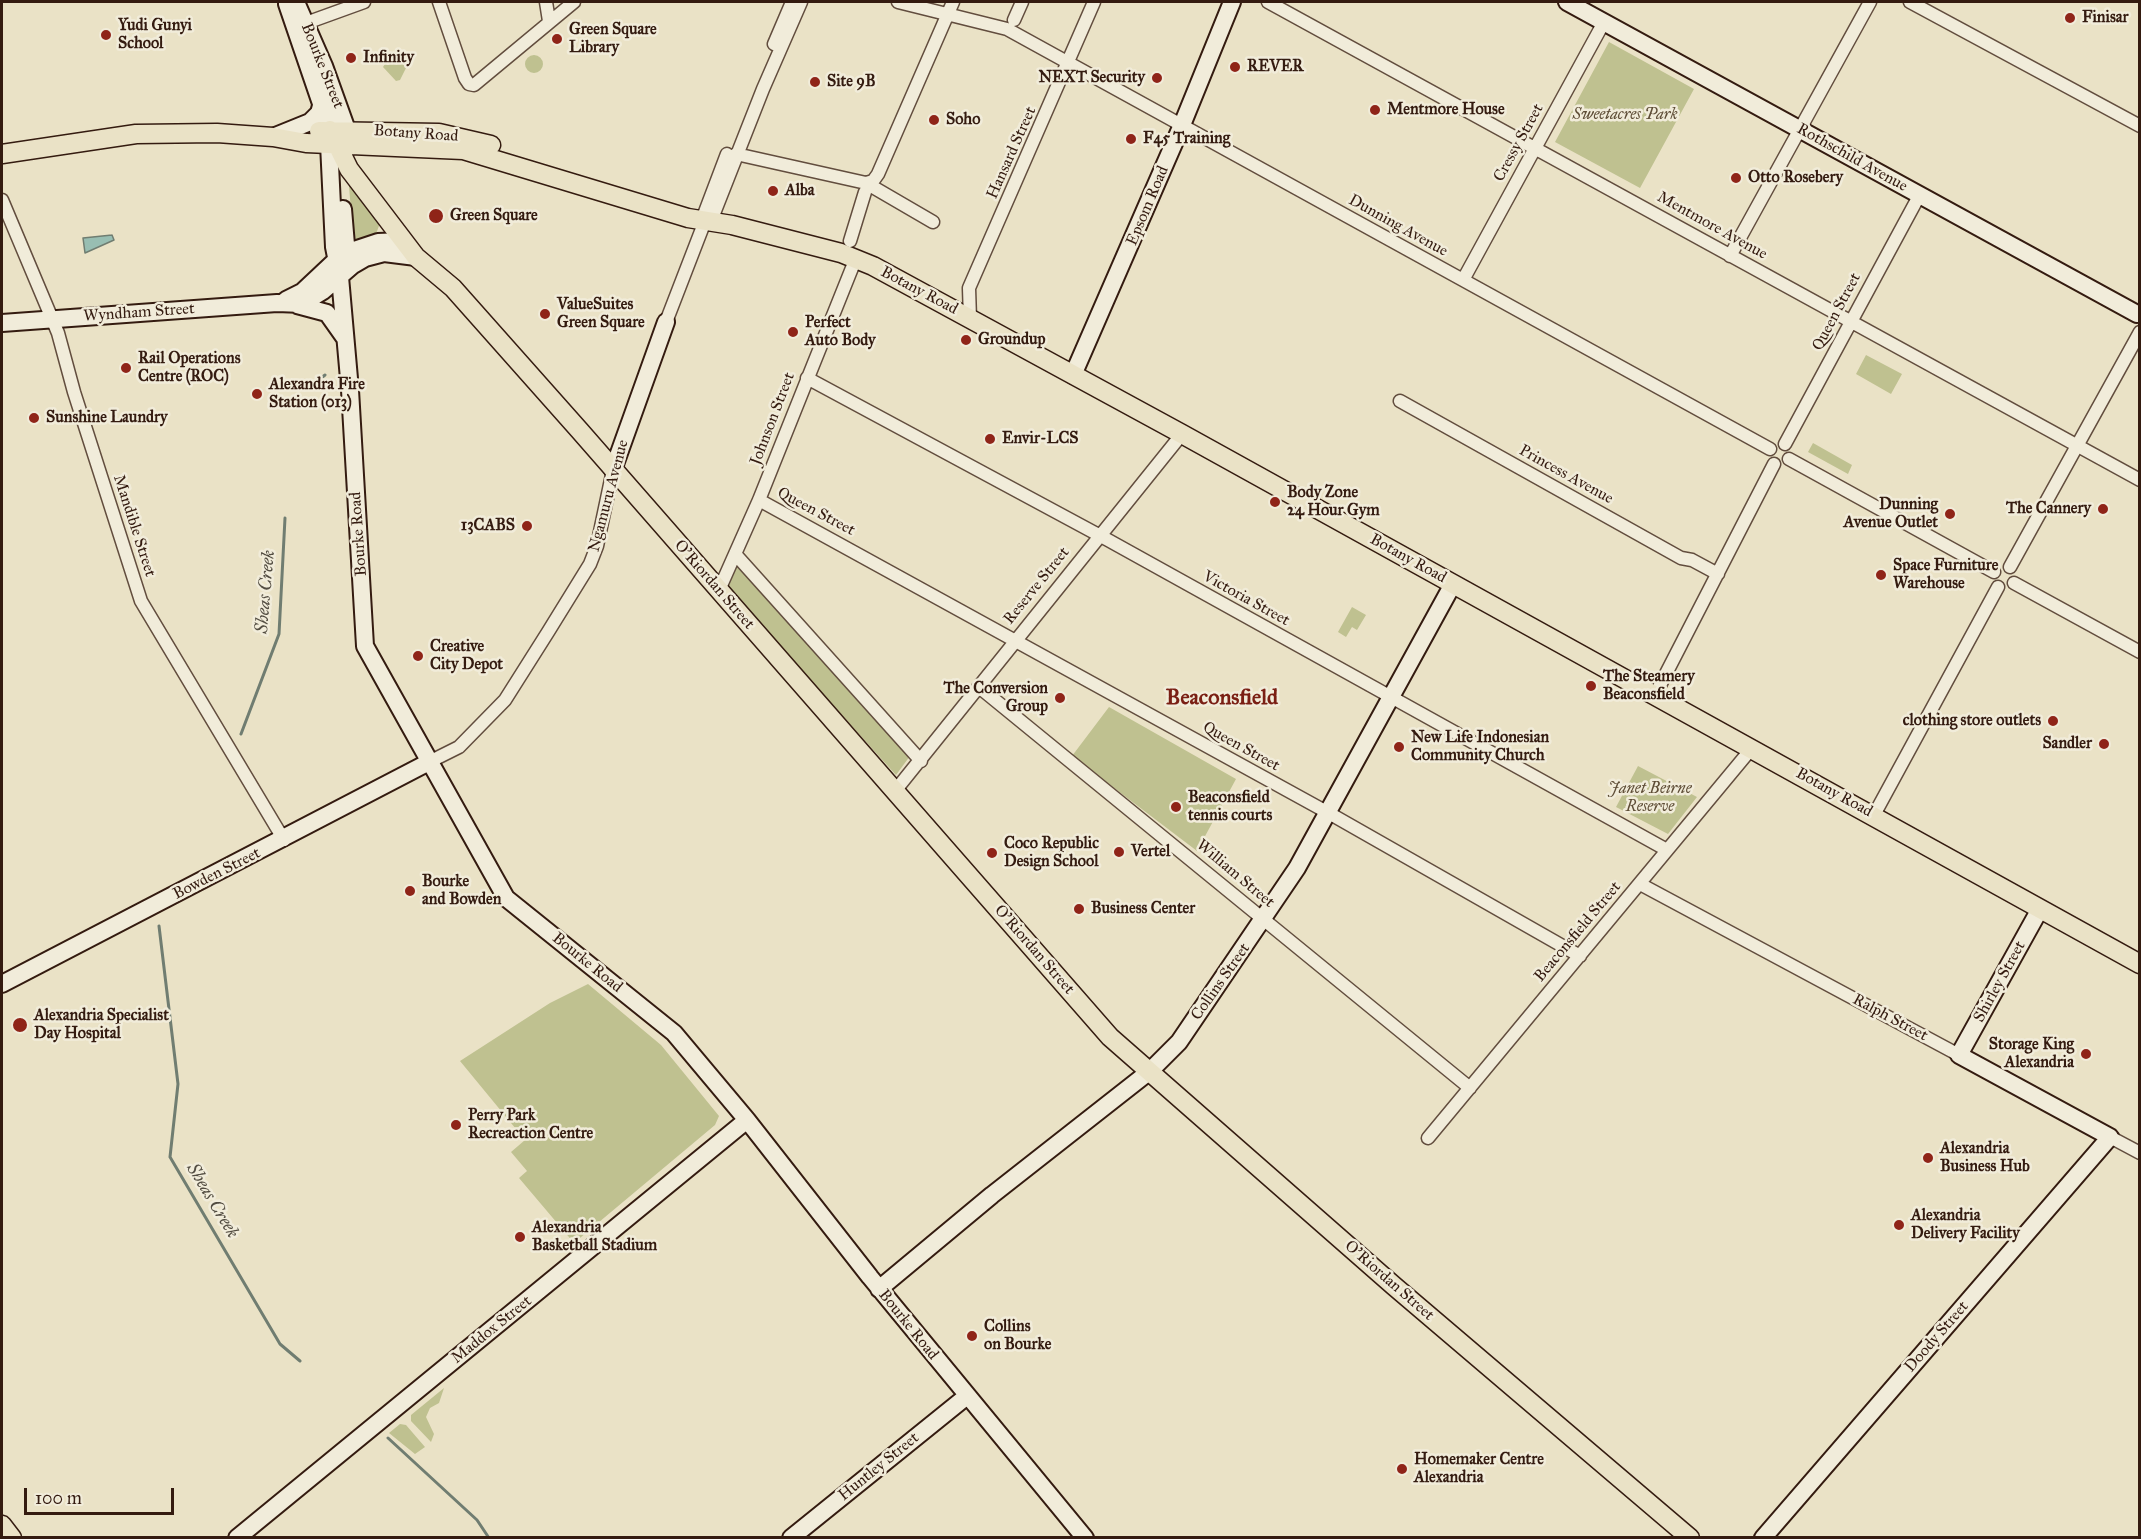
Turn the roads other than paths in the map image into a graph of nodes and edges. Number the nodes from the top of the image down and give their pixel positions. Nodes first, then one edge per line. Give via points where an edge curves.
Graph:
1 (286, 2) edge
2 (296, 2) edge
3 (364, 2) edge
4 (439, 2) edge
5 (546, 2) edge
6 (574, 2) edge
7 (792, 2) edge
8 (801, 2) edge
9 (898, 2) edge
10 (1022, 2) edge
11 (1094, 2) edge
12 (1232, 2) edge
13 (1268, 2) edge
14 (1567, 2) edge
15 (1870, 2) edge
16 (1910, 2) edge
17 (950, 7) edge
18 (549, 21) junction
19 (1604, 22) junction
20 (306, 23) junction
21 (1013, 26) junction
22 (1069, 64) junction
23 (322, 102) junction
24 (1182, 125) junction
25 (2139, 126) edge
26 (1799, 129) junction
27 (273, 137) junction
28 (340, 142) junction
29 (1535, 148) junction
30 (2, 154) edge
31 (736, 154) junction
32 (866, 188) junction
33 (1919, 196) junction
34 (2, 200) edge
35 (706, 221) junction
36 (933, 222) dead end
37 (403, 241) junction
38 (853, 250) junction
39 (420, 253) junction
40 (1730, 256) junction
41 (340, 265) junction
42 (1463, 280) junction
43 (277, 303) junction
44 (294, 304) junction
45 (53, 318) junction
46 (970, 319) junction
47 (2139, 321) edge
48 (666, 322) joint
49 (1851, 322) junction
50 (2, 323) edge
51 (345, 338) junction
52 (1073, 375) junction
53 (807, 378) junction
54 (1400, 401) dead end
55 (1182, 434) junction
56 (1785, 444) junction
57 (2076, 446) junction
58 (1770, 448) junction
59 (1789, 459) junction
60 (1774, 464) junction
61 (613, 470) junction
62 (2139, 480) edge
63 (759, 501) junction
64 (1100, 536) junction
65 (736, 555) junction
66 (2010, 567) junction
67 (1994, 572) junction
68 (1718, 574) junction
69 (2014, 583) junction
70 (1453, 584) junction
71 (1998, 587) junction
72 (719, 590) junction
73 (1016, 640) junction
74 (2139, 652) edge
75 (979, 687) junction
76 (1656, 694) junction
77 (1389, 697) junction
78 (1752, 748) junction
79 (431, 761) junction
80 (921, 761) junction
81 (894, 791) junction
82 (1326, 812) junction
83 (1874, 815) junction
84 (284, 840) junction
85 (1667, 850) junction
86 (1640, 884) junction
87 (2040, 909) junction
88 (1264, 920) junction
89 (1580, 956) junction
90 (2139, 964) edge
91 (2, 984) edge
92 (1959, 1055) junction
93 (1150, 1071) junction
94 (1470, 1088) junction
95 (747, 1120) junction
96 (2110, 1137) junction
97 (1428, 1138) dead end
98 (2139, 1153) edge
99 (879, 1289) junction
100 (966, 1396) junction
101 (2, 1525) edge
102 (12, 1538) edge
103 (237, 1538) edge
104 (791, 1538) edge
105 (1085, 1538) edge
106 (1690, 1538) edge
107 (1763, 1538) edge

1 - 23 street, Bourke Street
2 - 20 street, Bourke Street
3 - 20 street
4 - 18 street via 469,84 478,83
5 - 18 street
6 - 18 street
7 - 35 street
8 - 31 street
9 - 17 street, Dunning Avenue
10 - 21 street
11 - 22 street, Hansard Street
12 - 24 street, Epsom Road
13 - 29 street, Mentmore Avenue
14 - 19 street, Rothschild Avenue
15 - 26 street
16 - 25 street
17 - 21 street, Dunning Avenue
17 - 32 street, Johnson Street via 878,174
19 - 26 street, Rothschild Avenue
19 - 29 street, Cressy Street
20 - 28 street, Bourke Street
21 - 22 street, Dunning Avenue
22 - 24 street, Dunning Avenue
22 - 46 street, Hansard Street via 969,288
23 - 27 street via 319,113 310,122
23 - 28 street, Bourke Street
24 - 42 street, Dunning Avenue
24 - 52 street, Epsom Road
26 - 33 street, Rothschild Avenue
26 - 40 street
27 - 28 main road, Botany Road
27 - 30 main road, Botany Road via 136,134
28 - 35 main road, Botany Road via 439,134 466,137 553,168 586,185
28 - 37 main road
28 - 39 main road, O'Riordan Street
28 - 41 street, Bourke Road
29 - 40 street, Mentmore Avenue
29 - 42 street, Cressy Street
31 - 32 street
31 - 35 street
32 - 36 street
32 - 38 street, Johnson Street
33 - 47 street, Rothschild Avenue
33 - 49 street, Queen Street
34 - 45 street, Mandible Street
35 - 38 main road, Botany Road via 826,248
35 - 48 street, Ngamuru Avenue
37 - 39 main road, O'Riordan Street via 415,243
37 - 41 street, Wyndham Street via 372,243
38 - 46 main road, Botany Road
38 - 53 street, Johnson Street
39 - 41 street, Wyndham Street via 377,254
39 - 61 main road, O'Riordan Street
40 - 49 street, Mentmore Avenue
41 - 43 street, Wyndham Street via 302,292
41 - 44 street, Wyndham Street via 308,302
41 - 51 street, Bourke Road
42 - 58 street, Dunning Avenue
43 - 44 street, Wyndham Street
43 - 45 street, Wyndham Street
44 - 51 street via 327,313
45 - 50 street, Wyndham Street
45 - 84 street, Mandible Street via 141,601
46 - 52 main road, Botany Road
47 - 57 street
48 - 61 street, Ngamuru Avenue
49 - 56 street, Queen Street
49 - 57 street, Mentmore Avenue
51 - 79 street, Bourke Road via 365,646
52 - 55 main road, Botany Road
53 - 63 street, Johnson Street
53 - 64 street, Victoria Street
54 - 68 street, Princess Avenue via 1682,558
55 - 64 street, Reserve Street
55 - 70 main road, Botany Road
56 - 58 street
56 - 59 street via 1790,451
57 - 62 street, Mentmore Avenue
57 - 66 street
58 - 60 street via 1769,457
59 - 60 street via 1781,465
59 - 67 street
60 - 68 street
61 - 72 main road, O'Riordan Street
61 - 79 street, Ngamuru Avenue via 597,546 557,617 505,700 459,747
63 - 65 street, Johnson Street
63 - 73 street, Queen Street
64 - 73 street, Reserve Street
64 - 77 street, Victoria Street
65 - 72 street, Johnson Street
65 - 80 street
66 - 67 street via 2002,566
66 - 69 street via 2015,574
67 - 71 street via 1993,580
68 - 76 street
69 - 71 street via 2007,588
69 - 74 street
70 - 76 main road, Botany Road
70 - 77 street, Collins Street
71 - 83 street
72 - 81 main road, O'Riordan Street
73 - 75 street, Reserve Street
73 - 82 street, Queen Street
75 - 80 street, Reserve Street
75 - 88 street, William Street
76 - 78 main road, Botany Road
77 - 82 street, Collins Street
77 - 85 street, Victoria Street
78 - 83 main road, Botany Road
78 - 85 street, Beaconsfield Street
79 - 84 street, Bowden Street
79 - 95 street, Bourke Road via 506,898 674,1033
80 - 81 street, Reserve Street
81 - 93 main road, O'Riordan Street via 1104,1031
82 - 88 street, Collins Street
82 - 89 street, Queen Street
83 - 87 main road, Botany Road
84 - 91 street, Bowden Street
85 - 86 street, Beaconsfield Street
86 - 89 street, Beaconsfield Street
86 - 92 street, Ralph Street
87 - 90 main road, Botany Road
87 - 92 street, Shirley Street
88 - 93 street, Collins Street via 1179,1042
88 - 94 street, William Street
89 - 94 street, Beaconsfield Street
92 - 96 street, Ralph Street
93 - 99 street, Collins Street
93 - 106 main road, O'Riordan Street via 1394,1286
94 - 97 street, Beaconsfield Street
95 - 99 street, Bourke Road
95 - 103 street, Maddox Street
96 - 98 street, Ralph Street
96 - 107 street, Doody Street
99 - 100 street, Bourke Road
100 - 104 street, Huntley Street
100 - 105 street, Bourke Road
101 - 102 main road

